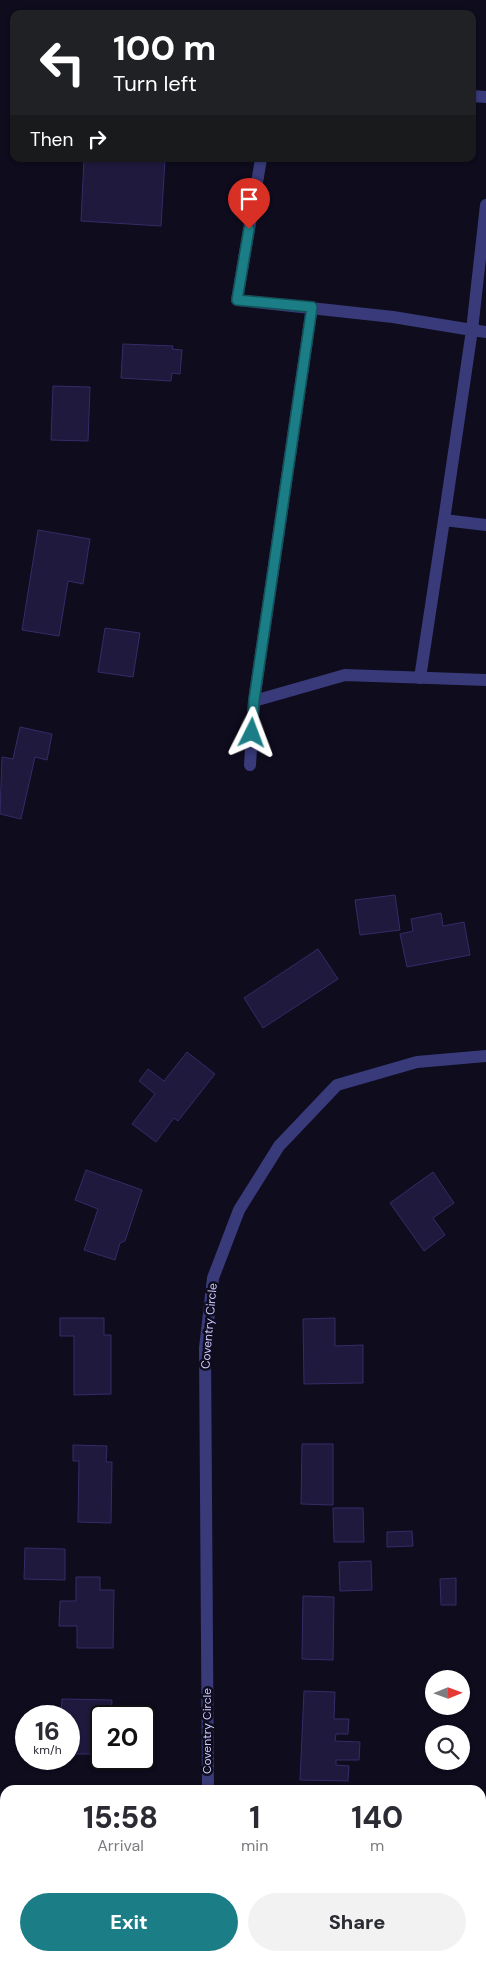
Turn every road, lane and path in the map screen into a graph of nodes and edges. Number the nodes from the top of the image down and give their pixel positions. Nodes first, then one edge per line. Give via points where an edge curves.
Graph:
1 (261, 162) edge
2 (486, 205) edge
3 (312, 307) junction
4 (472, 330) junction
5 (486, 332) edge
6 (444, 520) junction
7 (486, 525) edge
8 (420, 678) junction
9 (486, 680) edge
10 (254, 700) junction
11 (250, 765) dead end
12 (486, 1056) edge
13 (208, 1785) edge

1 - 3 street via 237,300
2 - 4 street
3 - 4 street
3 - 10 street
4 - 5 street
4 - 6 street
6 - 7 street
6 - 8 street
8 - 9 street
8 - 10 street via 345,675
10 - 11 street
12 - 13 street, Coventry Circle via 417,1062 337,1085 279,1146 238,1210 213,1278 205,1348

